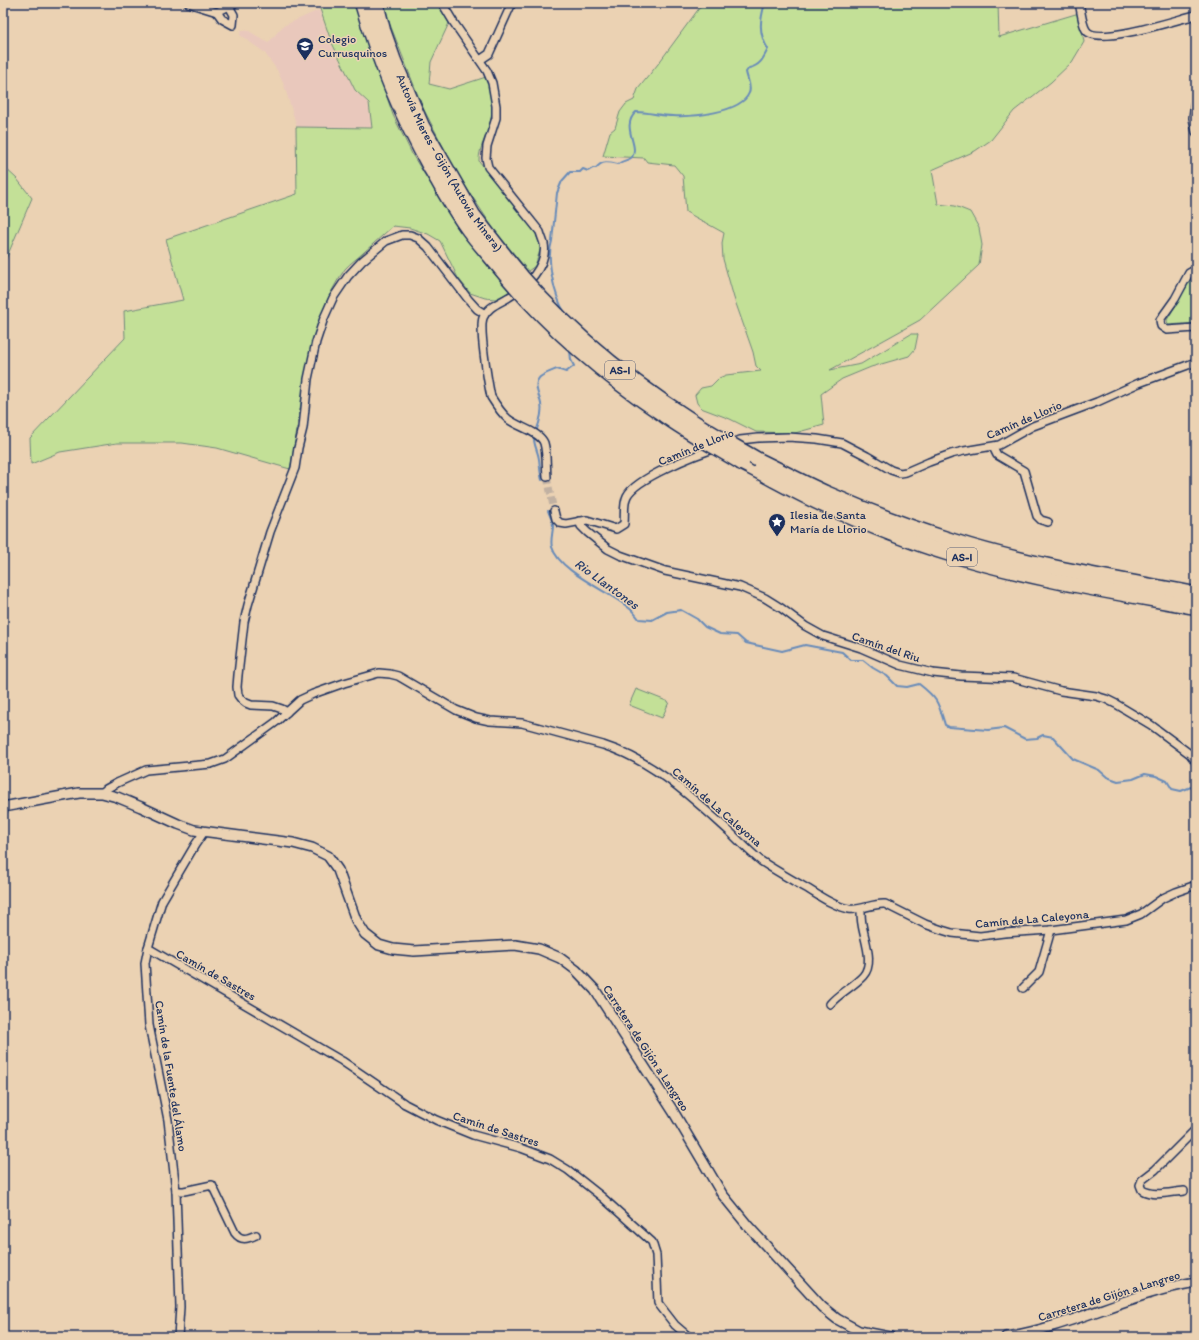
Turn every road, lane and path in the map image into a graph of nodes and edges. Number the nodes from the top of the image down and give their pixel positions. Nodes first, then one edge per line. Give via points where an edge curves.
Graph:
1 (188, 3) edge
2 (362, 3) edge
3 (376, 3) edge
4 (442, 3) edge
5 (512, 3) edge
6 (1079, 3) edge
7 (232, 5) edge
8 (217, 12) junction
9 (1196, 15) edge
10 (480, 60) junction
11 (1196, 93) edge
12 (1196, 132) edge
13 (499, 258) junction
14 (1196, 269) edge
15 (485, 314) junction
16 (1196, 328) edge
17 (1196, 362) edge
18 (994, 447) junction
19 (547, 477) tunnel mouth
20 (554, 512) tunnel mouth
21 (579, 521) junction
22 (1048, 522) dead end
23 (1196, 594) edge
24 (1196, 607) edge
25 (287, 712) junction
26 (1196, 762) edge
27 (102, 793) junction
28 (3, 807) edge
29 (204, 832) junction
30 (1196, 885) edge
31 (861, 909) junction
32 (1051, 930) junction
33 (148, 948) junction
34 (1023, 988) dead end
35 (830, 1004) dead end
36 (1196, 1129) edge
37 (176, 1191) junction
38 (1184, 1191) dead end
39 (256, 1235) dead end
40 (1196, 1282) edge
41 (178, 1337) edge
42 (689, 1337) edge
43 (890, 1337) edge
44 (1006, 1337) edge

1 - 8 street
2 - 13 highway, AS-I via 389,83 411,133 468,229
3 - 13 highway, Autovía Mieres - Gijón (Autovía Minera) / AS-I via 396,66 422,126
4 - 10 street
5 - 10 street via 489,54
6 - 9 street via 1086,30 1100,37 1118,35
7 - 8 street
7 - 8 street via 234,25 222,19
10 - 15 street via 492,83 496,106 496,118 487,146 488,167 540,232 544,244 544,255 534,276 524,287
11 - 12 street
13 - 23 highway, Autovía Mieres - Gijón (Autovía Minera) / AS-I, bridge via 586,342 615,366 693,422 758,460 829,494 955,542 1083,574
13 - 24 highway, AS-I, bridge via 514,286 543,317 609,376 664,416 742,463 825,506 950,554 1082,586
14 - 16 street via 1189,273 1160,320 1161,326 1167,330
15 - 19 street via 482,330 491,397 508,419 544,442
15 - 25 street via 468,299 423,242 410,235 386,241 348,276 333,298 316,342 295,468 270,532 243,629 238,695 251,705 274,706
17 - 18 street, Camín de Llorio via 1033,426
18 - 21 street, Camín de Llorio via 964,451 900,473 842,443 788,437 740,440 667,468 633,488 626,499 624,524 621,527 616,529 592,521
18 - 22 street via 997,454 1024,471 1037,516
20 - 21 street, Camín de Llorio via 560,523
21 - 26 street, Camín del Riu via 587,532 620,555 665,571 749,590 823,636 861,648 900,665 933,673 1012,678 1061,691 1106,699 1151,725 1190,754
25 - 27 street, Camín de La Caleyona via 225,759 211,764 146,770
25 - 31 street, Camín de La Caleyona via 300,700 312,694 359,678 379,673 390,674 469,716 490,721 522,723 612,748 657,770 761,860 787,878 839,906
27 - 28 street, Carretera de Gijón a Langreo via 79,793
27 - 29 street, Carretera de Gijón a Langreo
29 - 33 street, Camín de la Fuente del Álamo via 162,901
29 - 43 street, Carretera de Gijón a Langreo via 293,843 328,856 338,870 356,920 365,934 379,945 414,952 515,945 539,949 560,958 596,990 722,1194 748,1226 822,1307 837,1319 859,1331
30 - 32 street, Camín de La Caleyona via 1163,898 1141,914 1126,920
31 - 32 street, Camín de La Caleyona via 885,904 931,926 965,935
31 - 35 street via 862,925 868,944 866,970 864,975
32 - 34 street via 1039,972
33 - 37 street, Camín de la Fuente del Álamo via 145,963 150,1025 168,1120
33 - 42 street, Camín de Sastres via 342,1061 405,1104 473,1135 550,1159 568,1170 652,1242 656,1255 658,1303 675,1325
36 - 38 street via 1142,1180 1140,1185 1146,1193
37 - 39 street via 212,1185 235,1233 247,1239
37 - 41 street, Camín de la Fuente del Álamo via 180,1307
40 - 44 street, Carretera de Gijón a Langreo via 1143,1295 1062,1324

